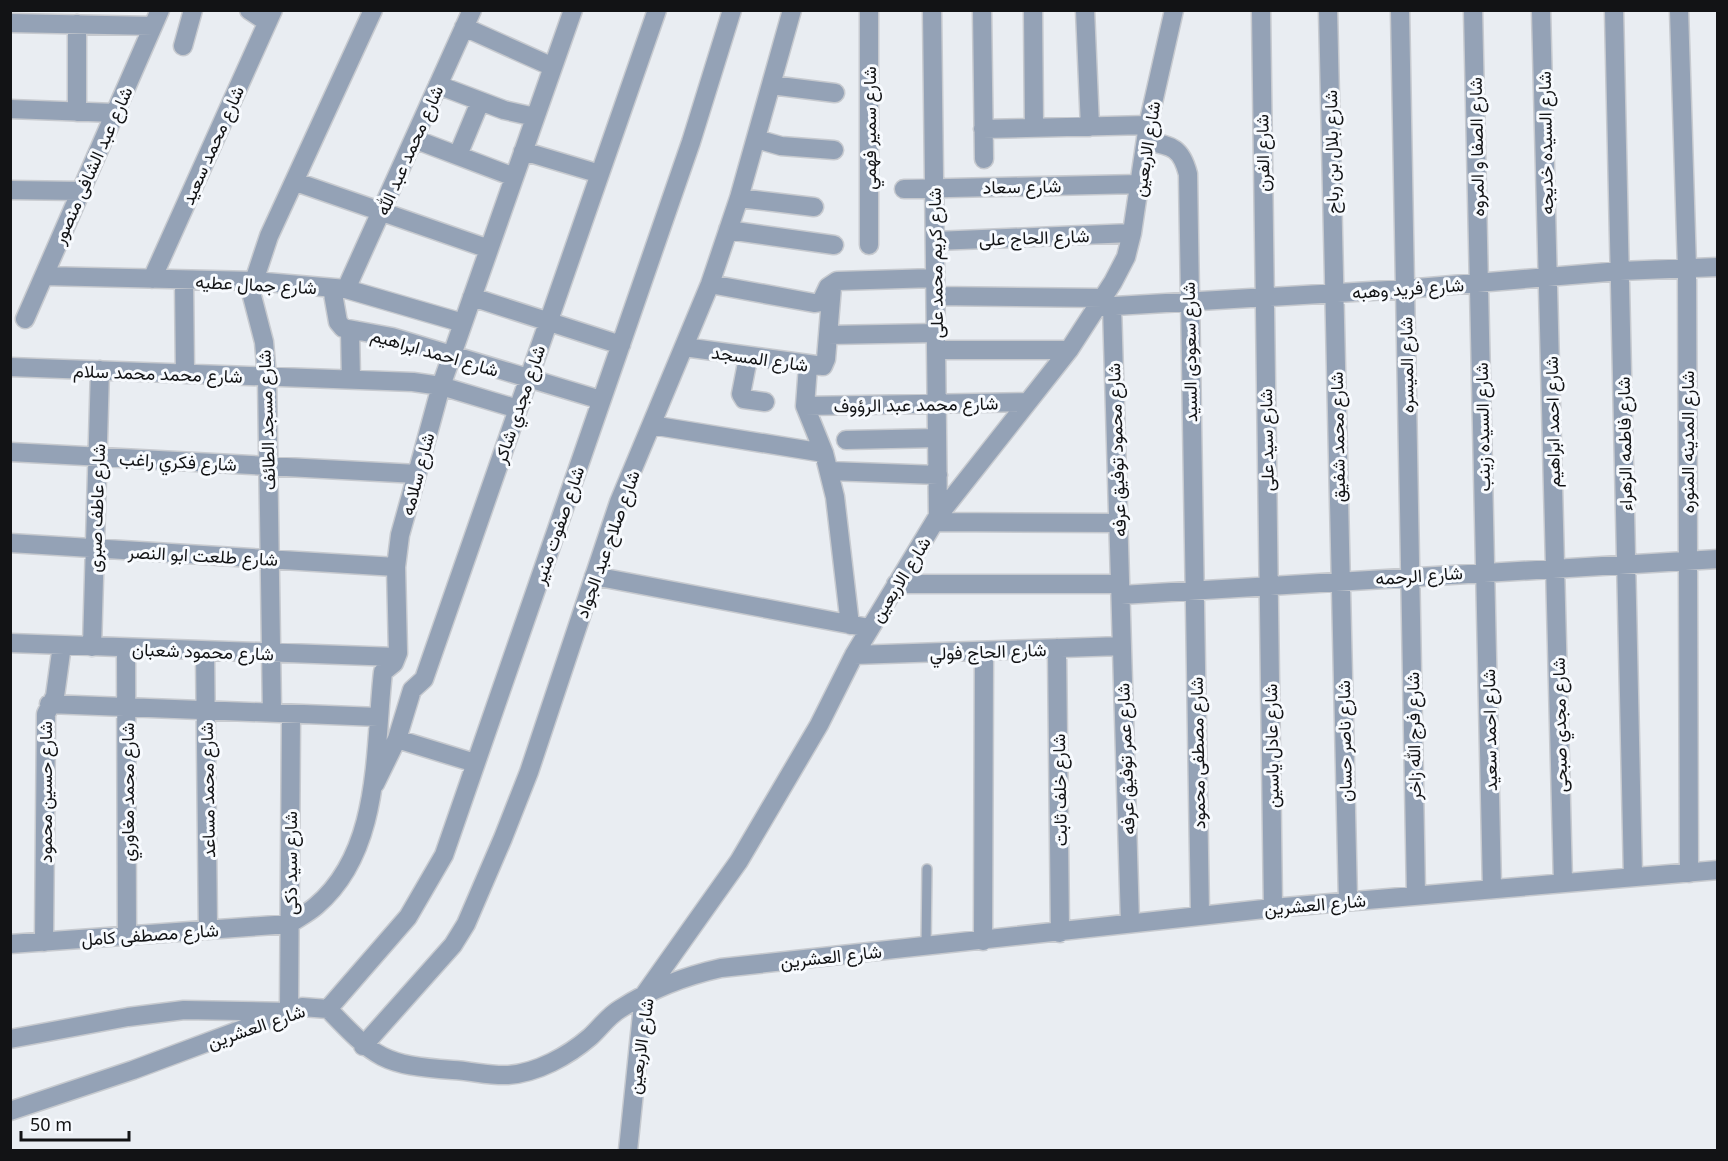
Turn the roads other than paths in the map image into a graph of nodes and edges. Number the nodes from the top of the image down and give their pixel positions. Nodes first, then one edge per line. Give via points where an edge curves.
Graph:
1 (193, 10) edge
2 (249, 10) edge
3 (373, 10) edge
4 (573, 10) edge
5 (657, 10) edge
6 (732, 10) edge
7 (792, 10) edge
8 (869, 10) edge
9 (932, 10) edge
10 (982, 10) edge
11 (1033, 10) edge
12 (1085, 10) edge
13 (1174, 10) edge
14 (1261, 10) edge
15 (1328, 10) edge
16 (1400, 10) edge
17 (1473, 10) edge
18 (1541, 10) edge
19 (1614, 10) edge
20 (1679, 10) edge
21 (270, 16) edge
22 (156, 18) edge
23 (468, 19) edge
24 (10, 23) edge
25 (77, 24) junction
26 (183, 46) dead end
27 (553, 67) junction
28 (438, 85) junction
29 (771, 85) junction
30 (835, 93) dead end
31 (480, 102) junction
32 (10, 109) edge
33 (77, 112) junction
34 (115, 113) junction
35 (536, 117) junction
36 (1090, 127) junction
37 (1034, 128) junction
38 (983, 129) junction
39 (1147, 133) junction
40 (414, 139) junction
41 (756, 139) junction
42 (834, 150) dead end
43 (523, 151) junction
44 (458, 155) junction
45 (984, 159) dead end
46 (600, 174) junction
47 (514, 177) junction
48 (296, 182) junction
49 (1140, 184) junction
50 (934, 188) junction
51 (904, 189) dead end
52 (10, 190) edge
53 (81, 191) junction
54 (739, 198) junction
55 (814, 207) dead end
56 (381, 213) junction
57 (728, 230) junction
58 (1132, 233) junction
59 (935, 241) junction
60 (834, 245) dead end
61 (869, 245) dead end
62 (489, 249) junction
63 (1718, 267) edge
64 (1687, 268) junction
65 (1620, 271) junction
66 (44, 276) junction
67 (1548, 276) junction
68 (152, 279) junction
69 (184, 280) junction
70 (254, 281) junction
71 (832, 282) junction
72 (710, 284) junction
73 (1479, 284) junction
74 (935, 287) junction
75 (339, 289) junction
76 (1405, 289) junction
77 (1334, 292) junction
78 (1264, 296) junction
79 (472, 297) junction
80 (1188, 301) junction
81 (1104, 304) junction
82 (25, 319) dead end
83 (548, 322) junction
84 (463, 323) junction
85 (350, 330) junction
86 (828, 335) junction
87 (936, 342) junction
88 (621, 345) junction
89 (684, 347) junction
90 (1068, 350) junction
91 (452, 355) junction
92 (748, 357) junction
93 (808, 366) junction
94 (10, 367) edge
95 (100, 370) junction
96 (185, 374) junction
97 (267, 377) junction
98 (528, 378) junction
99 (351, 380) junction
100 (441, 386) junction
101 (602, 400) junction
102 (765, 402) dead end
103 (1028, 402) junction
104 (937, 403) junction
105 (805, 406) junction
106 (518, 409) junction
107 (651, 425) junction
108 (938, 438) junction
109 (846, 440) dead end
110 (10, 452) edge
111 (824, 453) junction
112 (97, 457) junction
113 (268, 466) junction
114 (829, 471) junction
115 (417, 474) junction
116 (938, 475) junction
117 (937, 519) junction
118 (1119, 524) junction
119 (10, 543) edge
120 (94, 548) junction
121 (270, 559) junction
122 (1718, 559) edge
123 (1688, 560) junction
124 (1626, 563) junction
125 (396, 567) junction
126 (1555, 567) junction
127 (1485, 571) junction
128 (594, 576) junction
129 (1410, 576) junction
130 (1341, 580) junction
131 (896, 584) junction
132 (1269, 585) junction
133 (1120, 589) junction
134 (1194, 590) junction
135 (850, 625) junction
136 (869, 628) junction
137 (10, 643) edge
138 (62, 645) junction
139 (1122, 646) junction
140 (92, 647) junction
141 (126, 648) junction
142 (1058, 648) junction
143 (206, 651) junction
144 (984, 651) junction
145 (271, 653) junction
146 (854, 655) junction
147 (396, 657) junction
148 (50, 704) junction
149 (126, 707) junction
150 (206, 710) junction
151 (272, 713) junction
152 (291, 714) junction
153 (378, 717) junction
154 (397, 739) junction
155 (476, 763) junction
156 (371, 792) junction
157 (927, 869) dead end
158 (1718, 870) edge
159 (1689, 873) junction
160 (1633, 877) junction
161 (1563, 883) junction
162 (1492, 889) junction
163 (1416, 895) junction
164 (1348, 901) junction
165 (1273, 908) junction
166 (1200, 915) junction
167 (1130, 923) junction
168 (290, 924) junction
169 (208, 930) junction
170 (1060, 933) junction
171 (127, 936) junction
172 (983, 941) junction
173 (44, 942) junction
174 (10, 944) edge
175 (926, 947) junction
176 (644, 995) junction
177 (328, 1009) junction
178 (289, 1012) junction
179 (10, 1039) edge
180 (363, 1046) junction
181 (10, 1111) edge
182 (628, 1150) edge

1 - 26 street
2 - 21 street
3 - 48 street, شارع مسجد الطائف
4 - 27 street, شارع سلامه
5 - 46 street, شارع مجدي شاكر
6 - 88 street, شارع صفوت منير
7 - 29 street, شارع صلاح عبد الجواد
8 - 61 street, شارع سمير فهمي
9 - 50 street, شارع كريم محمد على
10 - 38 street
11 - 37 street
12 - 36 street
13 - 39 street, شارع الاربعين
14 - 78 street, شارع الفرن
15 - 77 street, شارع بلال بن رباح
16 - 76 street, شارع الميسره
17 - 73 street, شارع الصفا و المروه
18 - 67 street, شارع السيده خديجه
19 - 65 street, شارع فاطمه الزهراء
20 - 64 street, شارع المدينه المنوره
21 - 68 street, شارع محمد سعيد
22 - 25 street
22 - 34 street, شارع عبد الشافى منصور
23 - 27 street
23 - 28 street, شارع محمد عبد الله
24 - 25 street
25 - 33 street
27 - 35 street, شارع سلامه
28 - 31 street
28 - 40 street, شارع محمد عبد الله
29 - 30 street
29 - 41 street, شارع صلاح عبد الجواد
31 - 35 street
31 - 44 street
32 - 33 street
33 - 34 street
34 - 53 street, شارع عبد الشافى منصور
35 - 43 street, شارع سلامه
36 - 37 street
36 - 39 street
37 - 38 street
38 - 45 street
39 - 49 street, شارع الاربعين
39 - 80 street, شارع سعودى السيد via 1179,151 1188,174
40 - 44 street
40 - 56 street, شارع محمد عبد الله
41 - 42 street via 781,146
41 - 54 street, شارع صلاح عبد الجواد
43 - 46 street
43 - 47 street, شارع سلامه
44 - 47 street
46 - 83 street, شارع مجدي شاكر
47 - 62 street, شارع سلامه
48 - 56 street
48 - 70 street, شارع مسجد الطائف via 269,236
49 - 50 street, شارع سعاد
49 - 58 street, شارع الاربعين
50 - 51 street, شارع سعاد
50 - 59 street, شارع كريم محمد على
52 - 53 street
53 - 66 street, شارع عبد الشافى منصور
54 - 55 street
54 - 57 street, شارع صلاح عبد الجواد
56 - 62 street
56 - 75 street, شارع محمد عبد الله
57 - 60 street
57 - 72 street, شارع صلاح عبد الجواد
58 - 59 street, شارع الحاج على
58 - 81 street, شارع الاربعين via 1126,257
59 - 74 street, شارع كريم محمد على
62 - 79 street, شارع سلامه
63 - 64 street, شارع فريد وهبه
64 - 65 street, شارع فريد وهبه
64 - 123 street, شارع المدينه المنوره
65 - 67 street, شارع فريد وهبه
65 - 124 street, شارع فاطمه الزهراء
66 - 68 street, شارع جمال عطيه
66 - 82 street, شارع عبد الشافى منصور
67 - 73 street, شارع فريد وهبه
67 - 126 street, شارع احمد ابراهيم
68 - 69 street, شارع جمال عطيه
69 - 70 street, شارع جمال عطيه
69 - 96 street
70 - 75 street, شارع جمال عطيه
70 - 97 street, شارع مسجد الطائف via 253,304 264,342
71 - 72 street via 821,302 814,303
71 - 74 street, شارع فريد وهبه
71 - 86 street, شارع المسجد
72 - 89 street, شارع صلاح عبد الجواد
73 - 76 street, شارع فريد وهبه
73 - 127 street, شارع السيده زينب
74 - 81 street, شارع فريد وهبه
74 - 87 street, شارع كريم محمد على
75 - 84 street, شارع جمال عطيه
75 - 85 street, شارع احمد ابراهيم via 338,322
76 - 77 street, شارع فريد وهبه
76 - 129 street, شارع الميسره
77 - 78 street, شارع فريد وهبه
77 - 130 street, شارع محمد شفيق
78 - 80 street, شارع فريد وهبه
78 - 132 street, شارع سيد على
79 - 83 street
79 - 84 street, شارع سلامه
80 - 81 street, شارع فريد وهبه
80 - 134 street, شارع سعودى السيد
81 - 90 street, شارع الاربعين
81 - 118 street, شارع محمود توفيق عرفه
83 - 88 street
83 - 98 street, شارع مجدي شاكر
84 - 91 street, شارع سلامه
85 - 91 street, شارع احمد ابراهيم via 381,334
85 - 99 street
86 - 87 street
86 - 93 street, شارع المسجد via 826,364
87 - 90 street
87 - 104 street, شارع كريم محمد على
88 - 101 street, شارع صفوت منير
89 - 92 street, شارع المسجد
89 - 107 street, شارع صلاح عبد الجواد
90 - 103 street, شارع الاربعين
91 - 98 street, شارع احمد ابراهيم
91 - 100 street, شارع سلامه
92 - 93 street, شارع المسجد
92 - 102 street via 741,394 744,399
93 - 105 street
94 - 95 street, شارع محمد محمد سلام
95 - 96 street, شارع محمد محمد سلام
95 - 112 street, شارع عاطف صبرى
96 - 97 street, شارع محمد محمد سلام
97 - 99 street, شارع محمد محمد سلام
97 - 113 street, شارع مسجد الطائف
98 - 101 street, شارع احمد ابراهيم
98 - 106 street, شارع مجدي شاكر
99 - 100 street, شارع محمد محمد سلام
100 - 106 street, شارع محمد محمد سلام
100 - 115 street, شارع سلامه
101 - 155 street, شارع صفوت منير
103 - 104 street, شارع محمد عبد الرؤوف
103 - 117 street, شارع الاربعين
104 - 105 street, شارع محمد عبد الرؤوف
104 - 108 street, شارع كريم محمد على
105 - 111 street
106 - 154 street, شارع مجدي شاكر via 424,679 411,690
107 - 111 street
107 - 128 street, شارع صلاح عبد الجواد
108 - 109 street
108 - 116 street, شارع كريم محمد على
110 - 112 street, شارع فكري راغب
111 - 114 street
112 - 113 street, شارع فكري راغب
112 - 120 street, شارع عاطف صبرى
113 - 115 street, شارع فكري راغب
113 - 121 street, شارع مسجد الطائف
114 - 116 street
114 - 135 street
115 - 125 street, شارع سلامه via 400,535
116 - 117 street, شارع كريم محمد على
117 - 118 street
117 - 131 street, شارع الاربعين
118 - 133 street, شارع محمود توفيق عرفه
119 - 120 street, شارع طلعت ابو النصر
120 - 121 street, شارع طلعت ابو النصر
120 - 140 street, شارع عاطف صبرى
121 - 125 street, شارع طلعت ابو النصر
121 - 145 street, شارع مسجد الطائف
122 - 123 street, شارع الرحمه
123 - 124 street, شارع الرحمه
123 - 159 street, شارع المدينه المنوره
124 - 126 street, شارع الرحمه
124 - 160 street, شارع فاطمه الزهراء
125 - 147 street, شارع سلامه
126 - 127 street, شارع الرحمه
126 - 161 street, شارع مجدي صبحى
127 - 129 street, شارع الرحمه
127 - 162 street, شارع احمد سعيد
128 - 135 street
128 - 180 street, شارع صلاح عبد الجواد via 529,772 466,924 440,962
129 - 130 street, شارع الرحمه
129 - 163 street, شارع فرج الله زاخر
130 - 132 street, شارع الرحمه
130 - 164 street, شارع ناصر حسان
131 - 133 street, شارع الرحمه
131 - 136 street, شارع الاربعين
132 - 134 street, شارع الرحمه
132 - 165 street, شارع عادل ياسين
133 - 134 street, شارع الرحمه
133 - 139 street, شارع عمر توفيق عرفه
134 - 166 street, شارع مصطفى محمود
135 - 136 street
136 - 146 street, شارع الاربعين
137 - 138 street, شارع محمود شعبان
138 - 140 street, شارع محمود شعبان
138 - 148 street, شارع حسين محمود via 55,696
139 - 142 street, شارع الحاج فولي
139 - 167 street, شارع عمر توفيق عرفه
140 - 141 street, شارع محمود شعبان
141 - 143 street, شارع محمود شعبان
141 - 149 street, شارع محمد مغاوري
142 - 144 street, شارع الحاج فولي
142 - 170 street, شارع خلف ثابت
143 - 145 street, شارع محمود شعبان
143 - 150 street, شارع محمد مساعد
144 - 146 street, شارع الحاج فولي
144 - 172 street
145 - 147 street, شارع محمود شعبان
145 - 151 street, شارع مسجد الطائف
146 - 176 street, شارع الاربعين via 819,725 751,842
147 - 153 street, شارع سلامه via 383,672
148 - 149 street
148 - 173 street, شارع حسين محمود via 46,714
149 - 150 street
149 - 171 street, شارع محمد مغاوري
150 - 151 street
150 - 169 street, شارع محمد مساعد
151 - 152 street
152 - 153 street
152 - 168 street, شارع سيد ذكى
153 - 156 street, شارع سلامه
154 - 155 street
154 - 156 street, شارع مجدي شاكر
155 - 177 street, شارع صفوت منير via 444,855 426,888 408,917
156 - 168 street, شارع سلامه via 353,859 317,906
157 - 175 lane
158 - 159 street, شارع العشرين
159 - 160 street, شارع العشرين
160 - 161 street, شارع العشرين
161 - 162 street, شارع العشرين
162 - 163 street, شارع العشرين
163 - 164 street, شارع العشرين
164 - 165 street, شارع العشرين
165 - 166 street, شارع العشرين
166 - 167 street, شارع العشرين
167 - 170 street, شارع العشرين
168 - 169 street, شارع مصطفى كامل
168 - 178 street, شارع سيد ذكى
169 - 171 street, شارع مصطفى كامل
170 - 172 street, شارع العشرين
171 - 173 street, شارع مصطفى كامل
172 - 175 street, شارع العشرين
173 - 174 street, شارع مصطفى كامل
175 - 176 street, شارع العشرين via 721,968 684,977
176 - 180 street, شارع العشرين via 617,1010 564,1056 509,1075 413,1068 395,1064
176 - 182 street, شارع الاربعين
177 - 178 street, شارع العشرين via 302,1007
177 - 180 street, شارع العشرين
178 - 179 street via 184,1010
178 - 181 street, شارع العشرين

